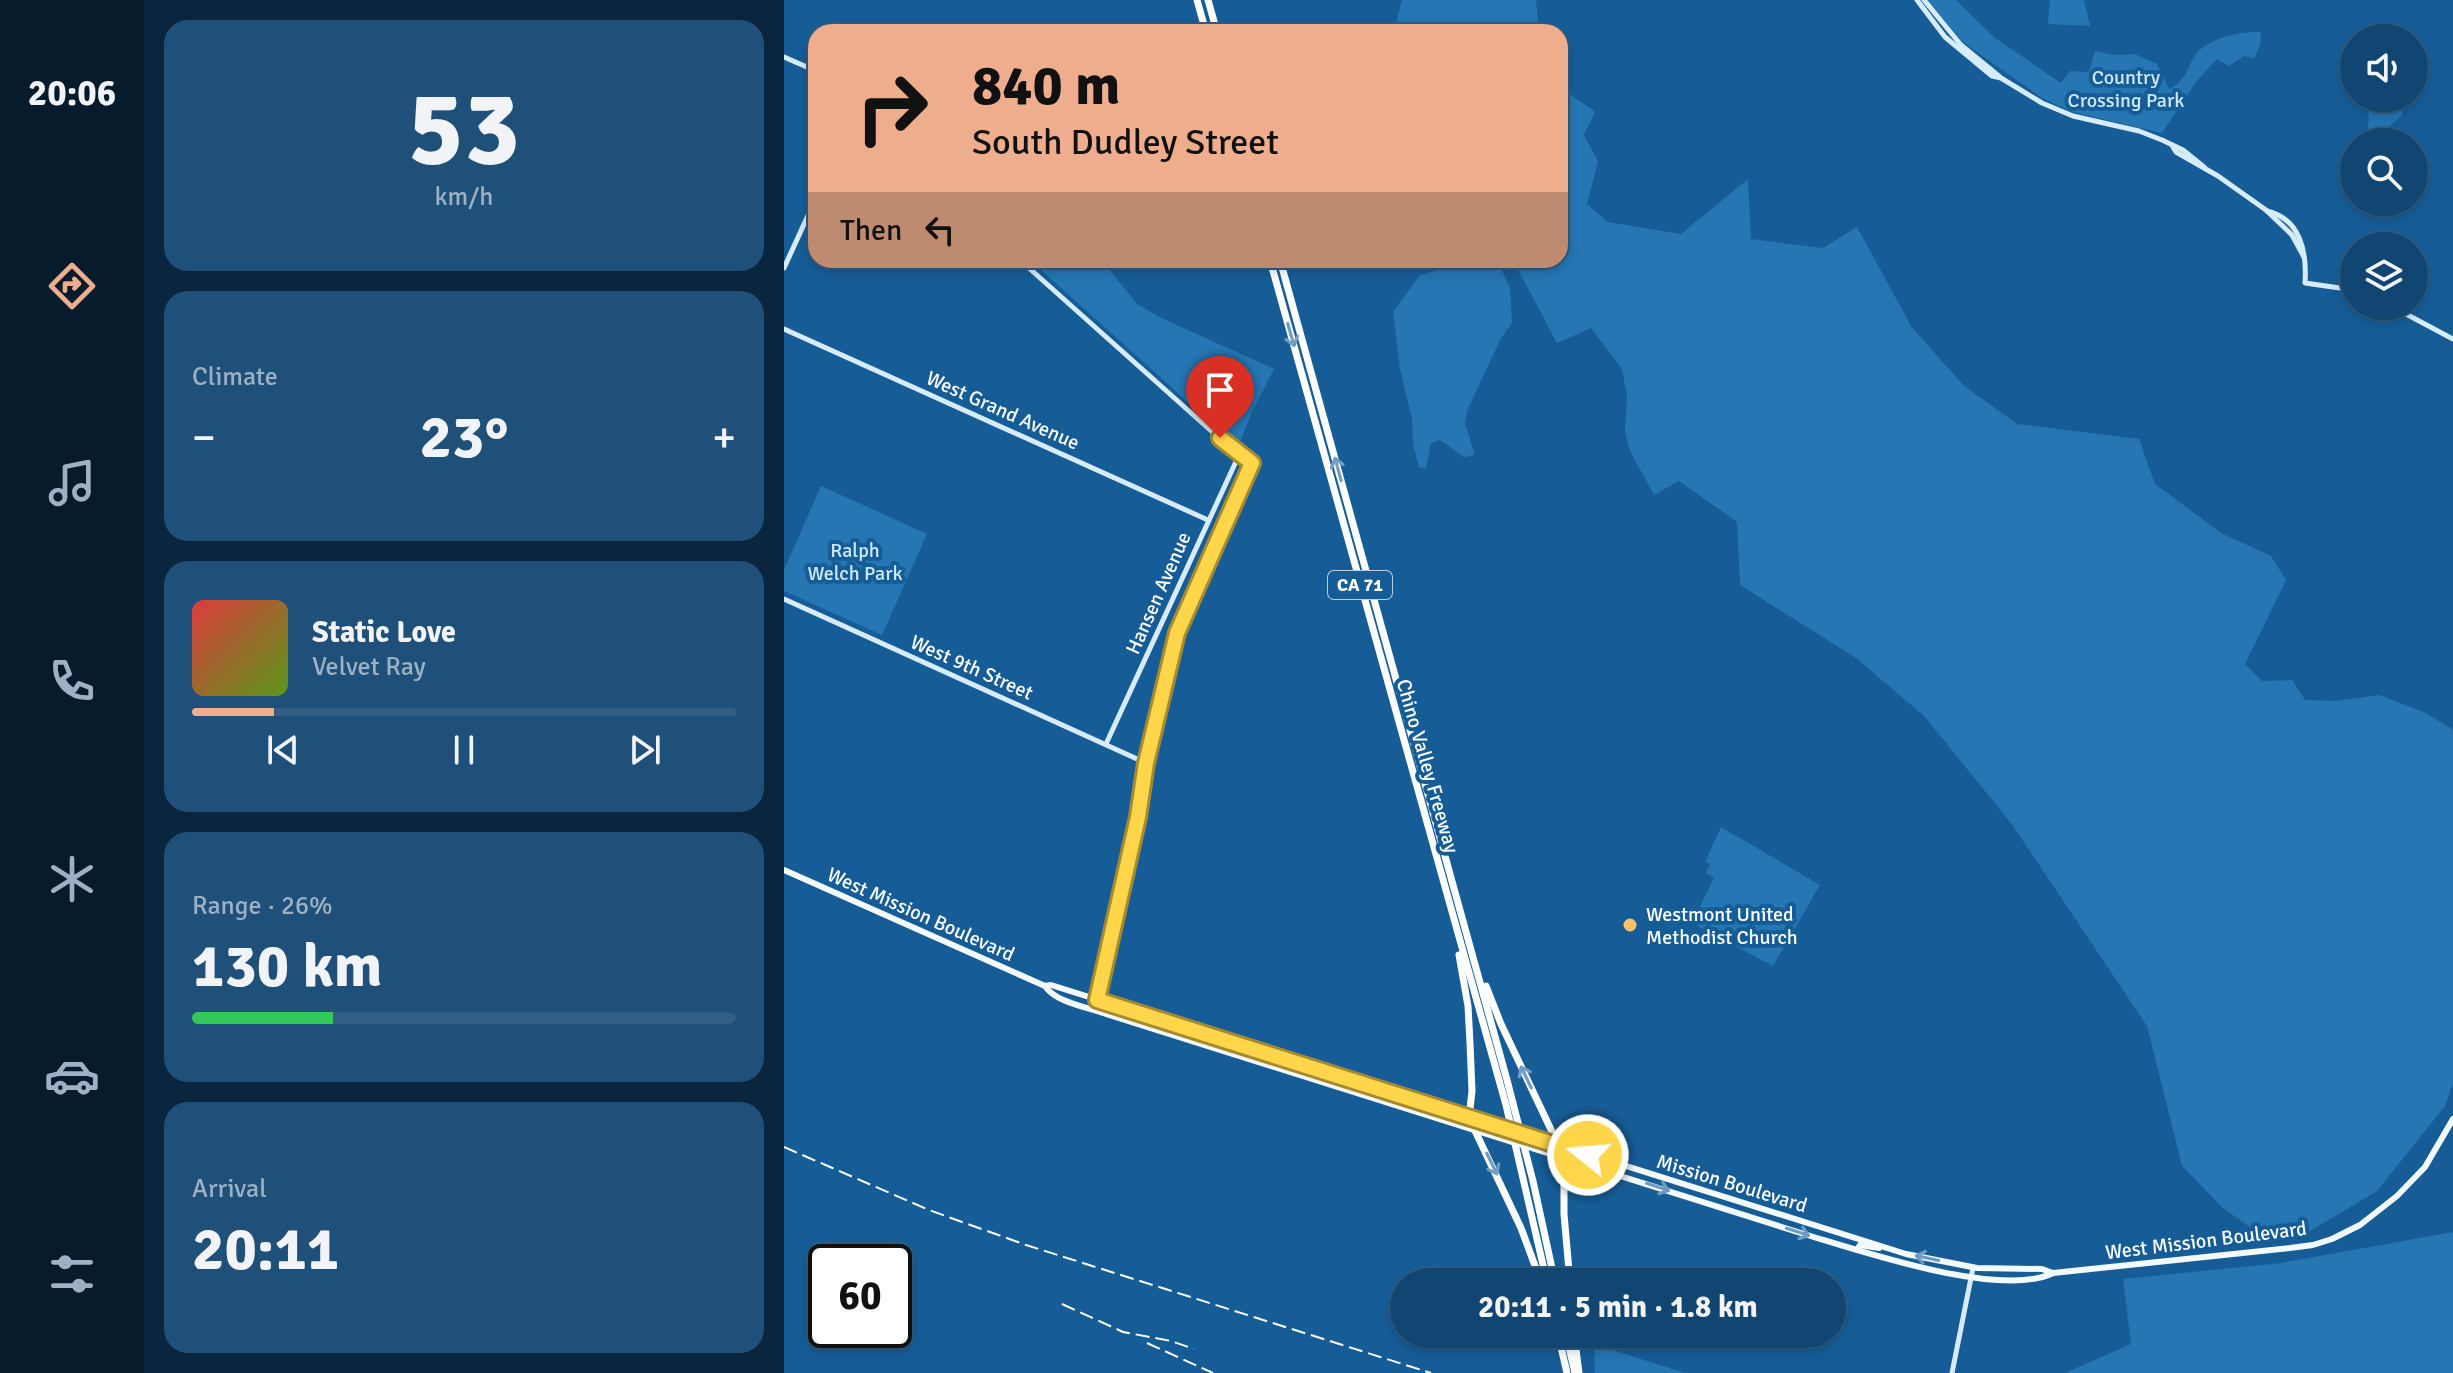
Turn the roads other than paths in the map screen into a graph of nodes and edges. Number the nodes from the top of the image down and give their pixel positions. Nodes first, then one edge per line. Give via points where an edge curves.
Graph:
1 (1197, 0) edge
2 (1208, 0) edge
3 (1917, 0) edge
4 (1924, 0) edge
5 (1204, 24) edge
6 (1215, 24) edge
7 (784, 57) edge
8 (808, 68) edge
9 (2001, 78) junction
10 (808, 216) edge
11 (784, 268) edge
12 (1029, 268) edge
13 (1272, 268) edge
14 (1282, 268) edge
15 (2340, 288) edge
16 (2417, 320) edge
17 (784, 329) edge
18 (2453, 339) edge
19 (1239, 455) junction
20 (1208, 520) junction
21 (784, 599) edge
22 (1106, 744) junction
23 (1146, 763) junction
24 (784, 870) edge
25 (1451, 909) junction
26 (1468, 935) junction
27 (1045, 986) junction
28 (1097, 1000) junction
29 (1095, 1010) junction
30 (1469, 1118) junction
31 (2453, 1119) edge
32 (1475, 1130) junction
33 (1560, 1147) junction
34 (1564, 1157) junction
35 (1882, 1247) junction
36 (1857, 1250) junction
37 (1538, 1268) edge
38 (1541, 1268) edge
39 (1552, 1268) edge
40 (1569, 1268) edge
41 (1973, 1268) junction
42 (2053, 1273) junction
43 (1972, 1277) junction
44 (1561, 1348) edge
45 (1570, 1348) edge
46 (1575, 1348) edge
47 (1567, 1373) edge
48 (1577, 1373) edge
49 (1952, 1373) edge

1 - 5 highway
2 - 6 highway
3 - 9 street via 1955,47
4 - 9 street via 1950,33
7 - 8 street
9 - 15 street via 2063,112 2139,131 2173,147 2266,210 2292,235 2304,257 2305,283
10 - 11 street
12 - 19 street
13 -> 25 highway, Chino Valley Freeway / CA 71
26 -> 14 highway, Chino Valley Freeway / CA 71
16 - 18 street
17 - 20 street, West Grand Avenue
19 - 20 street, Hansen Avenue
19 - 23 street via 1252,463 1177,633
20 - 22 street, Hansen Avenue
21 - 22 street, West 9th Street
22 - 23 street, West 9th Street
23 - 28 street
24 - 27 main road, West Mission Boulevard
25 - 30 highway via 1468,1006
25 - 38 highway, Chino Valley Freeway / CA 71 via 1506,1105
33 -> 26 highway via 1501,1024
26 - 39 highway, Chino Valley Freeway / CA 71
27 - 28 main road, West Mission Boulevard
27 - 29 main road, West Mission Boulevard via 1058,997
28 - 29 street
28 - 30 main road, Mission Boulevard
29 - 32 main road, West Mission Boulevard
30 - 32 highway
30 - 33 main road, Mission Boulevard
31 - 42 main road, West Mission Boulevard via 2405,1189 2371,1218 2332,1239
32 - 34 main road, West Mission Boulevard
32 -> 37 highway
33 - 34 highway
33 - 35 main road, Mission Boulevard
34 -> 36 main road, West Mission Boulevard
34 - 40 highway
35 - 36 main road via 1860,1245
41 -> 35 main road, Mission Boulevard
36 - 43 main road, West Mission Boulevard
41 - 42 main road, Mission Boulevard
41 - 43 street
42 - 43 main road via 2041,1279
43 - 49 street
44 - 47 highway
45 - 48 highway
46 - 48 highway

